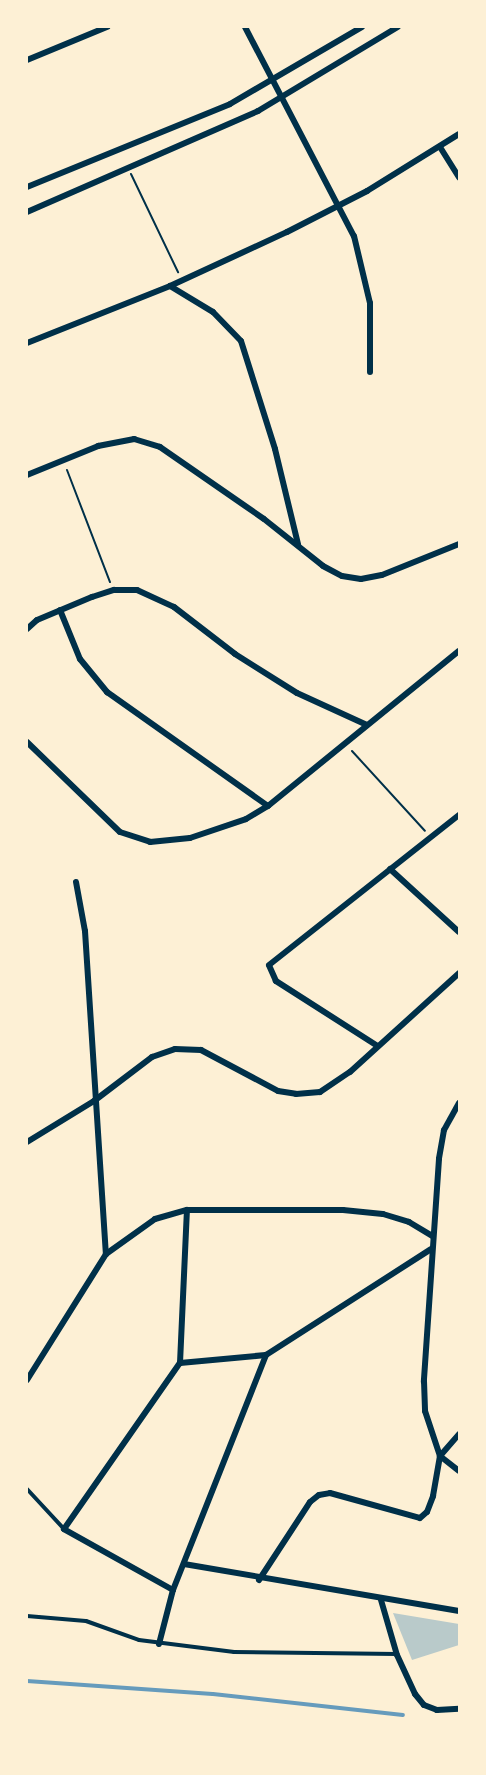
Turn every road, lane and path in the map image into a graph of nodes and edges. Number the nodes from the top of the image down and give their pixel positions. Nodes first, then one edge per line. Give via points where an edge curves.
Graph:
1 (107, 27) edge
2 (245, 27) edge
3 (362, 27) edge
4 (398, 27) edge
5 (27, 60) edge
6 (273, 81) junction
7 (283, 97) junction
8 (459, 134) edge
9 (440, 147) junction
10 (129, 169) junction
11 (459, 177) edge
12 (27, 187) edge
13 (340, 206) junction
14 (27, 212) edge
15 (182, 280) junction
16 (170, 286) junction
17 (27, 343) edge
18 (370, 372) dead end
19 (63, 461) junction
20 (27, 475) edge
21 (298, 544) junction
22 (459, 544) edge
23 (114, 590) junction
24 (60, 610) junction
25 (27, 629) edge
26 (459, 651) edge
27 (367, 725) junction
28 (27, 742) edge
29 (345, 744) junction
30 (268, 807) junction
31 (459, 815) edge
32 (431, 838) junction
33 (390, 869) junction
34 (76, 882) dead end
35 (459, 932) edge
36 (459, 973) edge
37 (376, 1045) junction
38 (94, 1101) junction
39 (459, 1103) edge
40 (27, 1142) edge
41 (187, 1210) junction
42 (432, 1236) junction
43 (431, 1249) junction
44 (106, 1254) junction
45 (266, 1355) junction
46 (180, 1363) junction
47 (27, 1380) edge
48 (459, 1434) edge
49 (440, 1456) junction
50 (459, 1471) edge
51 (27, 1489) edge
52 (64, 1529) junction
53 (184, 1564) junction
54 (259, 1580) junction
55 (173, 1590) junction
56 (381, 1600) junction
57 (459, 1611) edge
58 (27, 1616) edge
59 (159, 1644) junction
60 (397, 1654) junction
61 (459, 1709) edge

1 - 5 street
2 - 6 street
3 - 6 street
4 - 7 street
6 - 7 street
6 - 12 street via 230,104
7 - 10 street
7 - 13 street
8 - 9 street
9 - 11 street
9 - 13 street
10 - 14 street
10 - 15 path
13 - 15 street
13 - 18 street via 354,236 370,303
15 - 16 street
16 - 17 street
16 - 21 street via 213,312 241,340 275,449
19 - 20 street
19 - 21 street via 116,441 134,440 160,447
19 - 23 path
21 - 22 street via 323,566 342,576 361,579 382,575
23 - 24 street
23 - 27 street via 151,594 288,687
24 - 25 street
24 - 30 street via 80,659 107,692
26 - 27 street
27 - 29 street
28 - 30 street via 120,832 133,839 150,842 190,838 246,819
29 - 30 street
29 - 32 path
31 - 32 street
32 - 33 street
33 - 35 street
33 - 37 street via 269,965 276,981
34 - 38 street via 85,931
36 - 37 street
37 - 38 street via 333,1085 320,1092 296,1094 259,1083 201,1050 175,1049 152,1057
38 - 40 street
38 - 44 street
39 - 42 street via 442,1140
41 - 42 street via 343,1210 383,1214 409,1222
41 - 44 street via 155,1219
41 - 46 street
42 - 43 street
43 - 45 street
43 - 49 street via 425,1411
44 - 47 street
45 - 46 street
45 - 53 street
46 - 52 street
48 - 49 street
49 - 50 street
49 - 54 street via 428,1512 420,1518 330,1493 319,1495 310,1502
51 - 52 lane
52 - 55 street
53 - 54 street
53 - 55 street
54 - 56 street
55 - 59 street
56 - 57 street
56 - 60 street
58 - 59 lane via 86,1621
59 - 60 lane via 234,1652
60 - 61 street via 424,1705 437,1710

